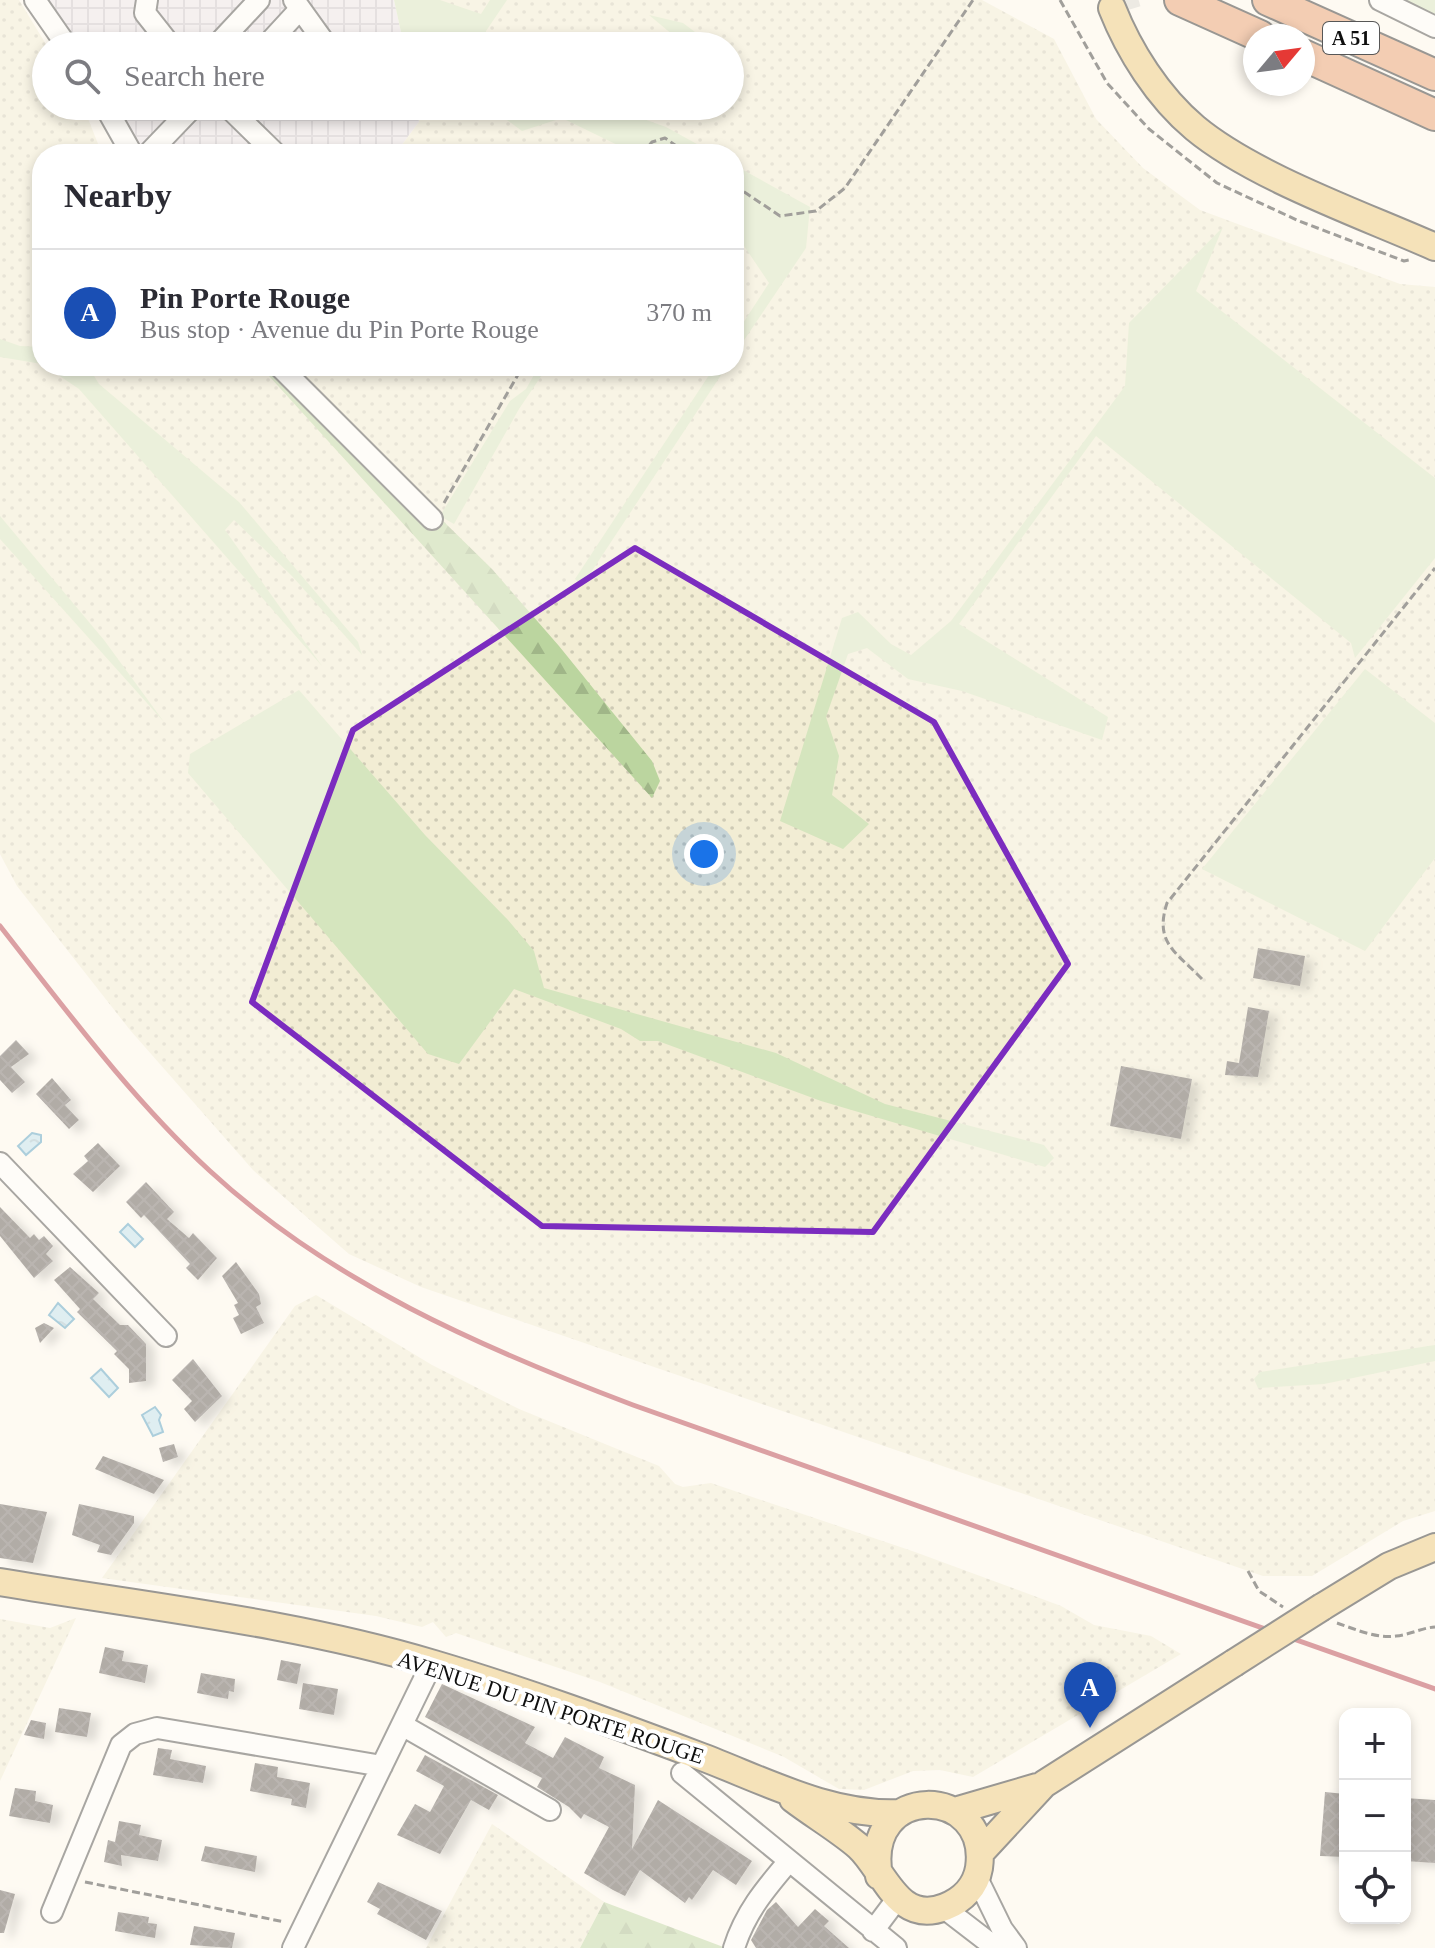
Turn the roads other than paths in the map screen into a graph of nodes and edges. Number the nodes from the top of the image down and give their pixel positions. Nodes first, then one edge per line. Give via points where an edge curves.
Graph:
1 (35, 0) edge
2 (147, 0) edge
3 (259, 0) edge
4 (1180, 0) edge
5 (1268, 0) edge
6 (1380, 0) edge
7 (297, 5) edge
8 (1120, 9) tunnel mouth
9 (1435, 27) edge
10 (1243, 28) edge
11 (57, 32) edge
12 (160, 32) edge
13 (229, 32) edge
14 (277, 32) edge
15 (317, 32) edge
16 (1315, 60) edge
17 (1435, 75) edge
18 (1435, 115) edge
19 (113, 120) edge
20 (181, 120) edge
21 (241, 120) edge
22 (126, 144) edge
23 (158, 144) edge
24 (266, 144) edge
25 (1435, 247) edge
26 (289, 376) edge
27 (432, 519) road end
28 (0, 1163) edge
29 (166, 1336) dead end
30 (1435, 1547) edge
31 (0, 1582) edge
32 (432, 1663) junction
33 (402, 1725) junction
34 (382, 1766) junction
35 (682, 1773) dead end
36 (1044, 1784) junction
37 (779, 1789) junction
38 (550, 1810) dead end
39 (955, 1811) junction
40 (899, 1813) junction
41 (982, 1851) junction
42 (789, 1861) junction
43 (879, 1876) junction
44 (977, 1878) junction
45 (897, 1899) junction
46 (944, 1908) junction
47 (52, 1912) dead end
48 (873, 1931) junction
49 (293, 1948) edge
50 (734, 1948) edge
51 (896, 1948) edge
52 (996, 1948) edge
53 (1016, 1948) edge

1 - 11 street
2 - 12 street via 145,13
3 - 13 street
4 - 10 highway
5 - 17 highway, A 51
6 - 9 street
7 - 14 street
7 - 15 street
8 - 25 main road via 1196,110 1238,143 1364,216
16 - 18 highway, A 51
19 - 22 street
20 - 23 street
21 - 24 street
26 - 27 street
28 - 29 street
30 - 36 main road, bridge via 1389,1566
31 - 32 main road, AVENUE DU PIN PORTE ROUGE via 303,1633
32 - 33 street
32 - 37 main road, AVENUE DU PIN PORTE ROUGE via 613,1724
33 - 34 street
33 - 38 street
34 - 47 street via 157,1728 135,1734 121,1745
34 - 49 street
35 - 42 street, AVENUE DU PIN PORTE ROUGE
36 - 39 main road
36 - 41 main road
37 - 40 main road, AVENUE DU PIN PORTE ROUGE via 858,1811
37 - 43 main road, AVENUE DU PIN PORTE ROUGE via 860,1848
39 - 40 main road via 922,1804
39 - 41 main road via 973,1827
40 - 43 main road via 878,1841
41 - 44 main road
42 - 48 street, AVENUE DU PIN PORTE ROUGE
42 - 50 street via 758,1896
43 - 45 main road
44 - 46 main road via 967,1894
44 - 53 street
45 - 46 main road via 922,1910
45 - 48 street
46 - 52 street
48 - 51 street, AVENUE DU PIN PORTE ROUGE

